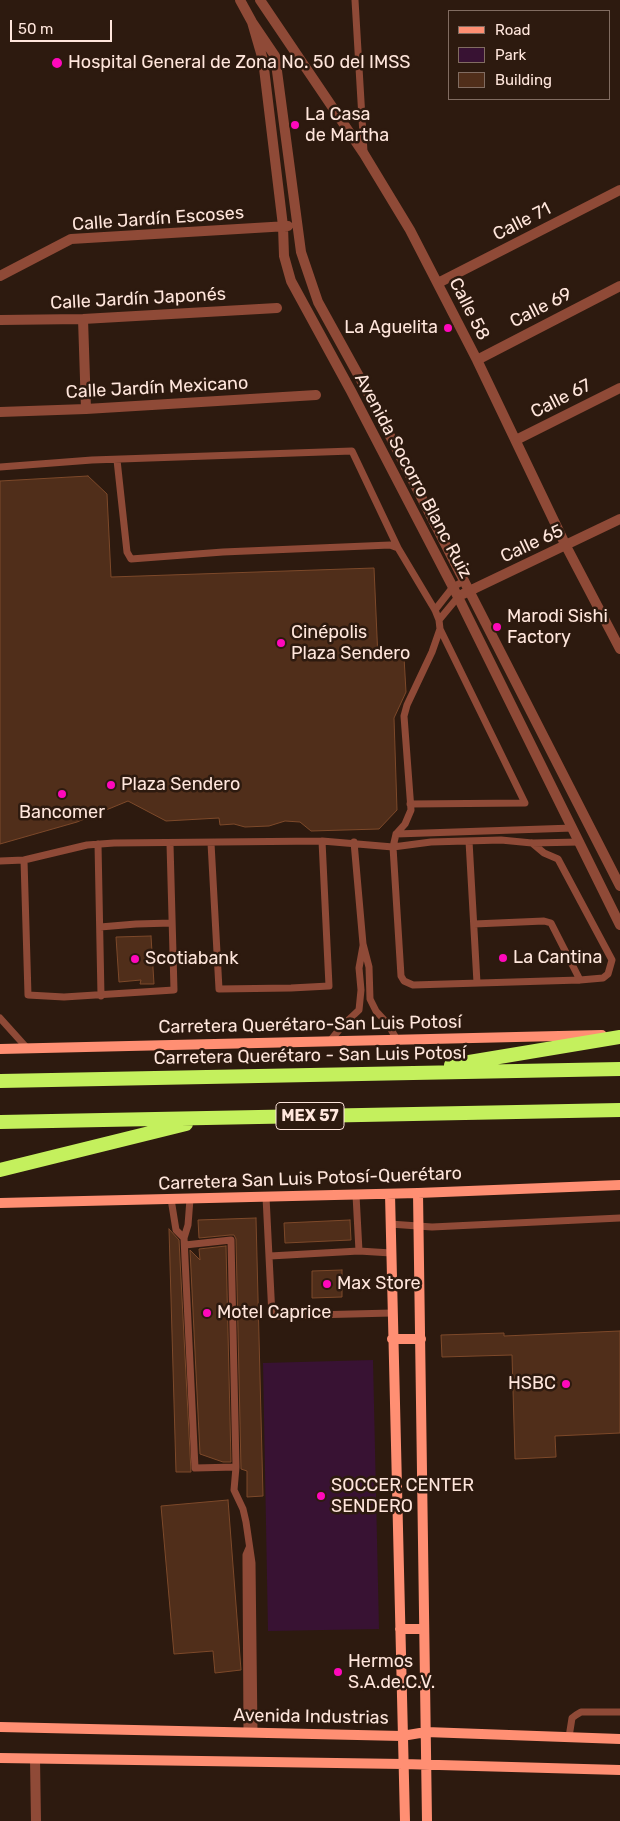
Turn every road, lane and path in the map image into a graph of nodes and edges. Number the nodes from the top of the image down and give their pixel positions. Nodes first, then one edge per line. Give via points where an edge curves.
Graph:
1 (240, 0) edge
2 (354, 0) edge
3 (262, 1) edge
4 (252, 22) junction
5 (364, 154) junction
6 (620, 190) edge
7 (296, 225) junction
8 (283, 226) junction
9 (0, 276) edge
10 (438, 284) junction
11 (620, 286) edge
12 (318, 302) junction
13 (304, 306) junction
14 (277, 308) dead end
15 (83, 319) junction
16 (0, 320) edge
17 (477, 360) junction
18 (620, 388) edge
19 (366, 389) junction
20 (351, 391) junction
21 (316, 394) dead end
22 (86, 409) junction
23 (0, 412) edge
24 (516, 440) junction
25 (117, 460) junction
26 (0, 467) edge
27 (620, 519) edge
28 (566, 546) junction
29 (398, 548) junction
30 (464, 580) junction
31 (453, 587) junction
32 (470, 592) junction
33 (458, 597) junction
34 (435, 610) junction
35 (440, 620) junction
36 (440, 629) junction
37 (617, 636) edge
38 (620, 649) edge
39 (410, 804) junction
40 (573, 828) junction
41 (396, 834) junction
42 (322, 841) junction
43 (470, 841) junction
44 (354, 842) junction
45 (580, 842) junction
46 (210, 843) junction
47 (532, 843) junction
48 (98, 844) junction
49 (170, 844) junction
50 (393, 847) junction
51 (24, 860) junction
52 (0, 861) edge
53 (620, 886) edge
54 (172, 923) junction
55 (474, 924) junction
56 (620, 925) edge
57 (100, 927) junction
58 (363, 944) junction
59 (580, 980) junction
60 (477, 983) junction
61 (101, 996) junction
62 (0, 1018) edge
63 (620, 1036) edge
64 (397, 1040) junction
65 (330, 1041) junction
66 (27, 1048) junction
67 (0, 1049) edge
68 (620, 1069) edge
69 (406, 1072) junction
70 (0, 1076) edge
71 (26, 1080) junction
72 (0, 1081) edge
73 (620, 1110) edge
74 (584, 1111) junction
75 (212, 1117) junction
76 (620, 1117) edge
77 (0, 1122) edge
78 (0, 1170) edge
79 (620, 1185) edge
80 (418, 1193) junction
81 (356, 1194) junction
82 (390, 1194) junction
83 (266, 1197) junction
84 (171, 1199) junction
85 (190, 1199) junction
86 (0, 1203) edge
87 (620, 1218) edge
88 (390, 1224) junction
89 (419, 1226) junction
90 (184, 1241) junction
91 (359, 1252) junction
92 (391, 1252) junction
93 (270, 1256) junction
94 (392, 1313) junction
95 (392, 1339) junction
96 (421, 1339) junction
97 (236, 1467) junction
98 (400, 1629) junction
99 (424, 1629) junction
100 (620, 1712) edge
101 (0, 1726) edge
102 (251, 1732) junction
103 (426, 1732) junction
104 (402, 1736) junction
105 (569, 1737) junction
106 (620, 1739) edge
107 (0, 1758) edge
108 (35, 1759) junction
109 (403, 1764) junction
110 (425, 1765) junction
111 (620, 1770) edge
112 (36, 1821) edge
113 (405, 1821) edge
114 (427, 1821) edge

1 - 4 street, Avenida Socorro Blanc Ruiz
2 - 5 lane
3 - 5 street, Calle 58
4 - 7 street, Avenida Socorro Blanc Ruiz via 275,56
4 - 8 street, Avenida Socorro Blanc Ruiz via 263,60
5 - 10 street, Calle 58
6 - 10 street, Calle 71
7 - 8 street, Calle Jardín Escoses
7 - 12 street, Avenida Socorro Blanc Ruiz via 301,252
8 - 9 street, Calle Jardín Escoses via 71,239
8 - 13 street, Avenida Socorro Blanc Ruiz via 284,256 291,281
10 - 17 street, Calle 58
11 - 17 street, Calle 69
12 - 13 street
12 - 19 street, Avenida Socorro Blanc Ruiz
13 - 20 street, Avenida Socorro Blanc Ruiz
14 - 15 street, Calle Jardín Japonés
15 - 16 street, Calle Jardín Japonés
15 - 22 street
17 - 24 street, Calle 58
18 - 24 street, Calle 67
19 - 20 street
19 - 30 street, Avenida Socorro Blanc Ruiz
20 - 31 street, Avenida Socorro Blanc Ruiz
21 - 22 street, Calle Jardín Mexicano
22 - 23 street, Calle Jardín Mexicano
24 - 28 street, Calle 58
25 - 26 lane
25 - 29 lane via 352,451
25 - 29 lane via 127,552 131,559 390,545
27 - 28 street, Calle 65
28 - 32 street, Calle 65
28 - 37 street, Calle 58
29 - 34 lane
30 - 31 lane
30 - 32 street, Avenida Socorro Blanc Ruiz
31 - 33 street, Avenida Socorro Blanc Ruiz
31 - 34 lane
32 - 33 street, Calle 65
32 - 53 street, Avenida Socorro Blanc Ruiz
33 - 35 lane
33 - 40 street, Avenida Socorro Blanc Ruiz
34 - 35 lane
35 - 36 lane
36 - 39 lane via 404,716
36 - 39 lane via 525,803
37 - 38 street, Calle 58
39 - 41 lane via 405,824
40 - 41 lane
40 - 45 street, Avenida Socorro Blanc Ruiz
41 - 50 lane
42 - 44 lane
42 - 46 lane
42 - 46 lane via 329,986 291,988 219,989
43 - 47 lane
43 - 50 lane
43 - 55 lane
44 - 50 lane
44 - 58 lane
45 - 47 lane
45 - 56 street, Avenida Socorro Blanc Ruiz
46 - 49 lane
47 - 59 lane via 558,859 612,960 608,974 603,978
48 - 49 lane
48 - 51 lane via 86,844
48 - 57 lane
49 - 54 lane
50 - 60 lane via 404,981 412,985
51 - 52 lane
51 - 61 lane via 28,995
54 - 57 lane
54 - 61 lane via 174,990
55 - 59 lane via 551,923
55 - 60 lane
57 - 61 lane
58 - 64 lane via 369,967 370,998
58 - 65 lane via 359,968 359,1010
59 - 60 lane
62 - 66 lane
63 - 64 main road, Carretera Querétaro-San Luis Potosí
63 - 69 highway
64 - 65 main road, Carretera Querétaro-San Luis Potosí
65 - 66 main road, Carretera Querétaro-San Luis Potosí
66 - 67 main road, Carretera Querétaro-San Luis Potosí
68 - 69 highway, Carretera Querétaro - San Luis Potosí
69 - 71 highway, Carretera Querétaro - San Luis Potosí
70 - 71 highway
71 - 72 highway, Carretera Querétaro - San Luis Potosí
73 - 74 highway, MEX 57
74 - 75 highway, MEX 57
74 - 76 highway
75 - 77 highway, MEX 57
75 - 78 highway
79 - 80 main road, Carretera San Luis Potosí-Querétaro
80 - 82 main road, Carretera San Luis Potosí-Querétaro
80 - 89 main road
81 - 82 main road, Carretera San Luis Potosí-Querétaro
81 - 83 main road, Carretera San Luis Potosí-Querétaro
81 - 91 lane
82 - 88 main road
83 - 85 main road, Carretera San Luis Potosí-Querétaro
83 - 93 lane
84 - 85 main road, Carretera San Luis Potosí-Querétaro
84 - 86 main road, Carretera San Luis Potosí-Querétaro
84 - 90 lane via 176,1230
85 - 90 lane
87 - 89 lane
88 - 89 lane
88 - 92 main road
89 - 96 main road
90 - 97 lane via 195,1468
90 - 97 lane via 231,1240
91 - 92 lane
91 - 93 lane
92 - 94 main road
93 - 94 lane via 272,1316
94 - 95 main road
95 - 96 main road
95 - 98 main road
96 - 99 main road
97 - 102 lane via 234,1490 243,1509 252,1564
98 - 99 main road
98 - 104 main road
99 - 103 main road
100 - 105 lane via 581,1712 572,1718
101 - 102 main road, Avenida Industrias
102 - 104 main road, Avenida Industrias
103 - 104 main road, Avenida Industrias
103 - 105 main road, Avenida Industrias
103 - 110 main road
104 - 109 main road
105 - 106 main road, Avenida Industrias
107 - 108 main road
108 - 109 main road
108 - 112 street
109 - 110 main road
109 - 113 main road
110 - 111 main road
110 - 114 main road

